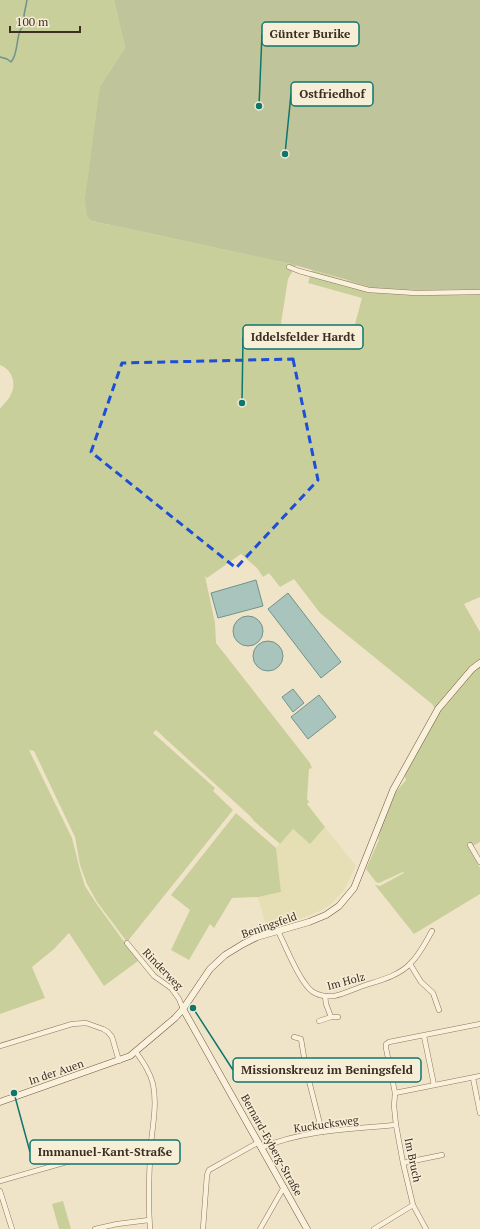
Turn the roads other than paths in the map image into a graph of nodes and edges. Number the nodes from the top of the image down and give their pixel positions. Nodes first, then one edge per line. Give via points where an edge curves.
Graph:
1 (290, 267) dead end
2 (480, 292) edge
3 (480, 663) edge
4 (470, 845) dead end
5 (480, 862) edge
6 (432, 931) dead end
7 (278, 932) junction
8 (126, 943) dead end
9 (410, 964) junction
10 (325, 996) junction
11 (184, 1008) junction
12 (439, 1010) dead end
13 (331, 1017) junction
14 (338, 1017) dead end
15 (318, 1021) dead end
16 (480, 1024) edge
17 (424, 1036) junction
18 (294, 1037) dead end
19 (0, 1046) edge
20 (136, 1052) junction
21 (119, 1061) junction
22 (480, 1076) edge
23 (473, 1078) junction
24 (434, 1085) junction
25 (395, 1093) junction
26 (0, 1102) edge
27 (480, 1113) edge
28 (396, 1125) junction
29 (322, 1132) junction
30 (260, 1145) junction
31 (150, 1155) junction
32 (442, 1155) dead end
33 (403, 1163) junction
34 (0, 1181) edge
35 (284, 1187) junction
36 (0, 1191) edge
37 (413, 1204) junction
38 (149, 1220) junction
39 (12, 1229) edge
40 (95, 1229) edge
41 (150, 1229) edge
42 (203, 1229) edge
43 (260, 1229) edge
44 (307, 1229) edge
45 (374, 1229) edge
46 (426, 1229) edge

1 - 2 street via 369,290 416,294
3 - 7 street, Beningsfeld via 438,709 393,790 354,888 339,906 326,915
4 - 5 street
6 - 9 street, Im Holz via 422,950
7 - 10 street, Im Holz via 310,990
7 - 11 street, Beningsfeld via 250,940 225,955 210,969
8 - 11 street, Rinderweg via 154,976 172,988
9 - 10 street, Im Holz via 378,981
9 - 12 street via 422,982 434,993
10 - 13 street
11 - 20 street, Beningsfeld
11 - 30 street, Bernard-Eyberg-Straße
13 - 14 street
13 - 15 street
16 - 17 street
17 - 24 street
17 - 25 street, Im Bruch via 386,1044
18 - 29 street via 301,1038
19 - 21 street via 72,1024 86,1023 103,1029 112,1036
20 - 21 street, Beningsfeld
20 - 31 street via 145,1064 155,1098
21 - 26 street, In der Auen
22 - 23 street
23 - 24 street
23 - 27 street
24 - 25 street
25 - 28 street, Im Bruch
28 - 29 street, Kuckucksweg
28 - 33 street, Im Bruch
29 - 30 street, Kuckucksweg
30 - 35 street, Bernard-Eyberg-Straße
30 - 42 street, Kuckucksweg via 209,1170
31 - 34 street via 111,1154 70,1161
31 - 38 street
32 - 33 street
33 - 37 street, Im Bruch
35 - 43 street
35 - 44 street, Bernard-Eyberg-Straße
36 - 39 street
37 - 45 street
37 - 46 street, Im Bruch
38 - 40 street
38 - 41 street

